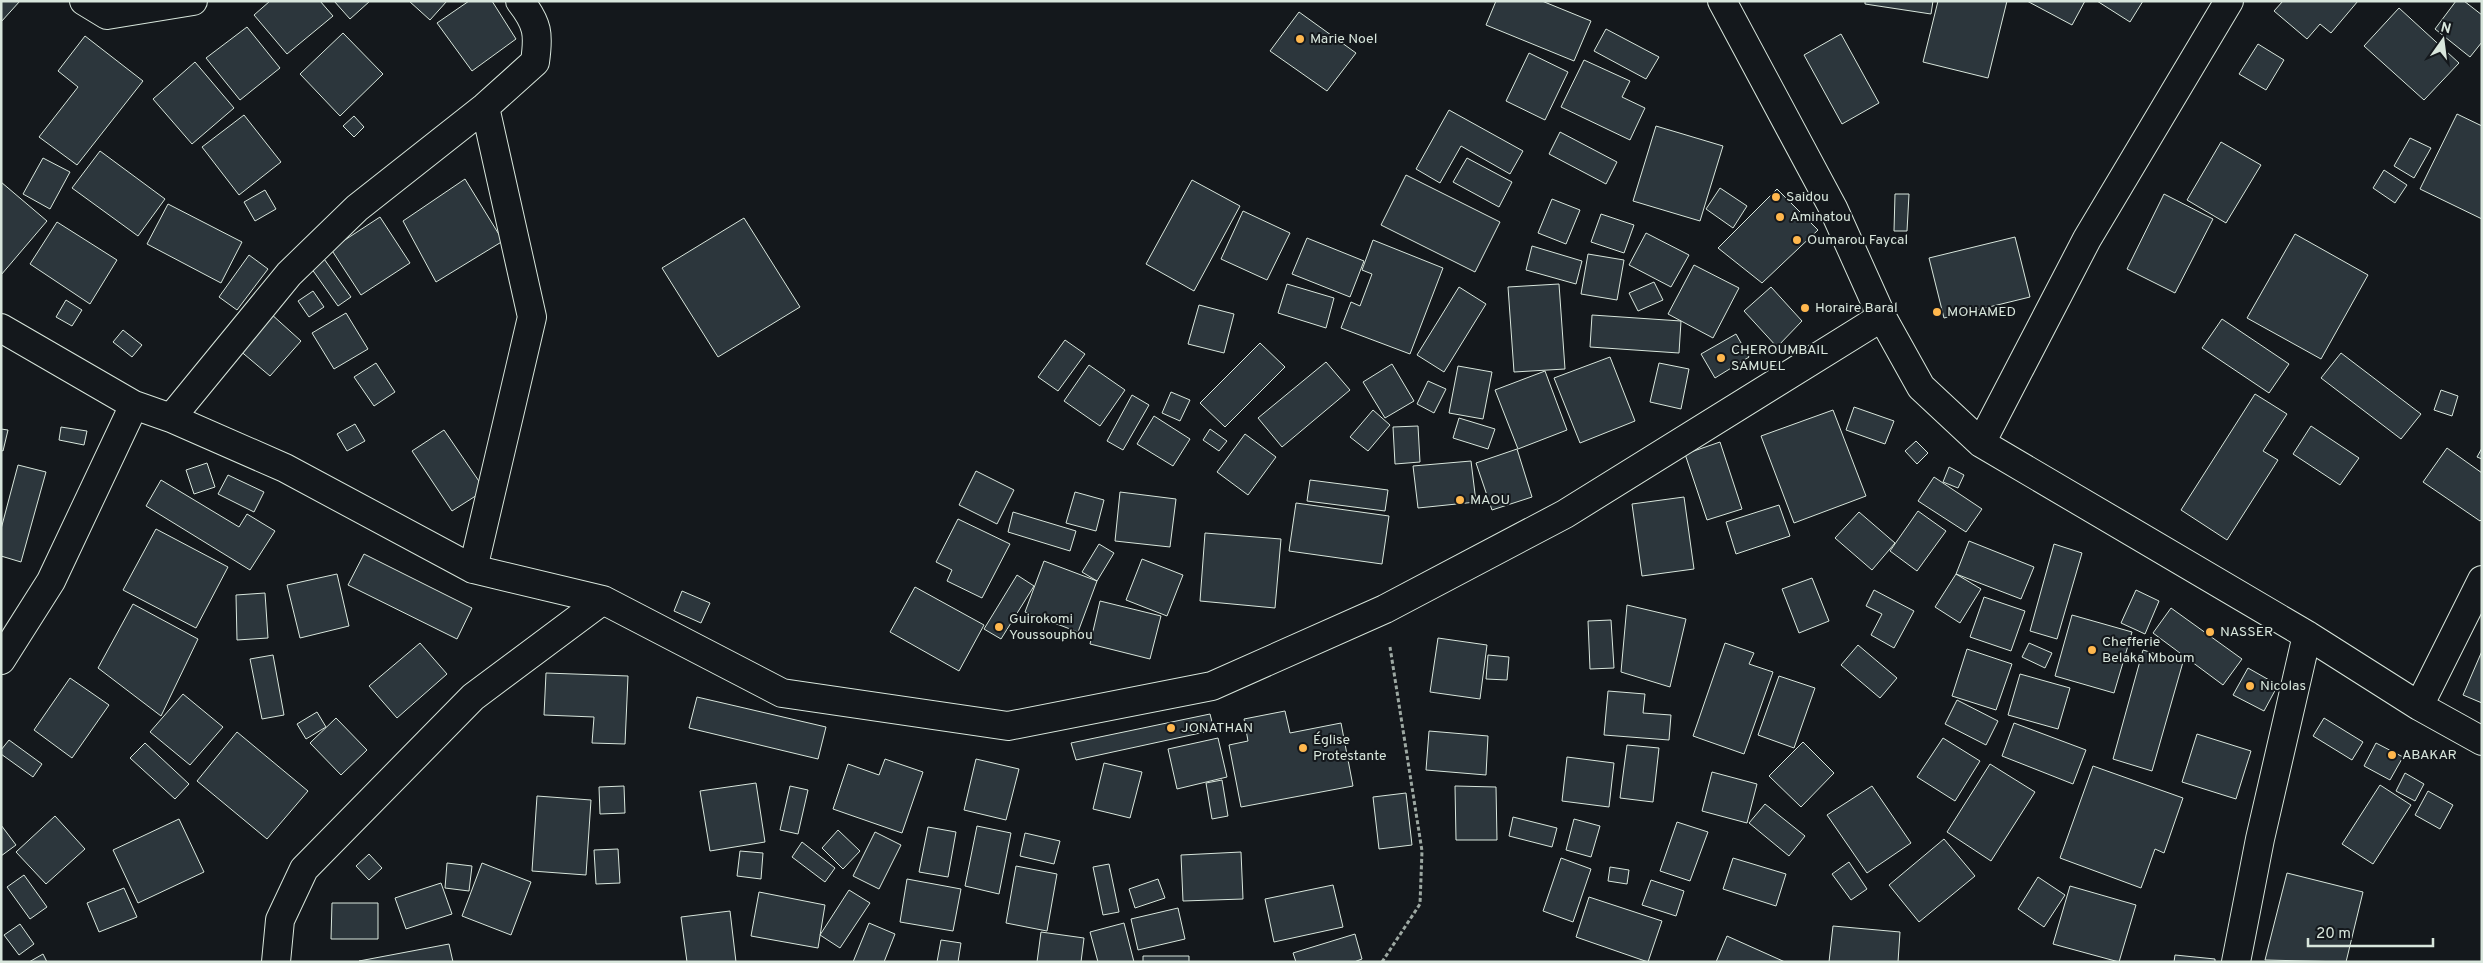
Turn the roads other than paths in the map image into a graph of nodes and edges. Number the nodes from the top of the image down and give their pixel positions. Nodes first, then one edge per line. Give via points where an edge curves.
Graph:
1 (84, 1) edge
2 (193, 1) edge
3 (520, 1) edge
4 (1722, 1) edge
5 (2229, 1) edge
6 (485, 107) junction
7 (1882, 317) junction
8 (1, 328) edge
9 (134, 405) junction
10 (171, 418) junction
11 (1981, 442) junction
12 (473, 569) junction
13 (2482, 580) edge
14 (603, 600) junction
15 (2307, 635) junction
16 (1, 660) edge
17 (2419, 706) junction
18 (2482, 741) edge
19 (276, 962) edge
20 (2236, 962) edge

1 - 2 street via 107,16
3 - 6 street via 532,16 538,36 535,62
4 - 7 street via 1833,208
5 - 11 street via 2087,239
6 - 10 street via 356,208 289,274
6 - 12 street via 532,317
7 - 11 street via 1921,387
7 - 14 street via 1565,514 1385,609 1212,686 1008,726 782,693
8 - 9 street
9 - 10 street
9 - 16 street via 52,581
10 - 12 street via 285,468
11 - 15 street
12 - 14 street
13 - 17 street
14 - 19 street via 473,697 304,869 280,920
15 - 17 street
15 - 20 street via 2260,839
17 - 18 street

